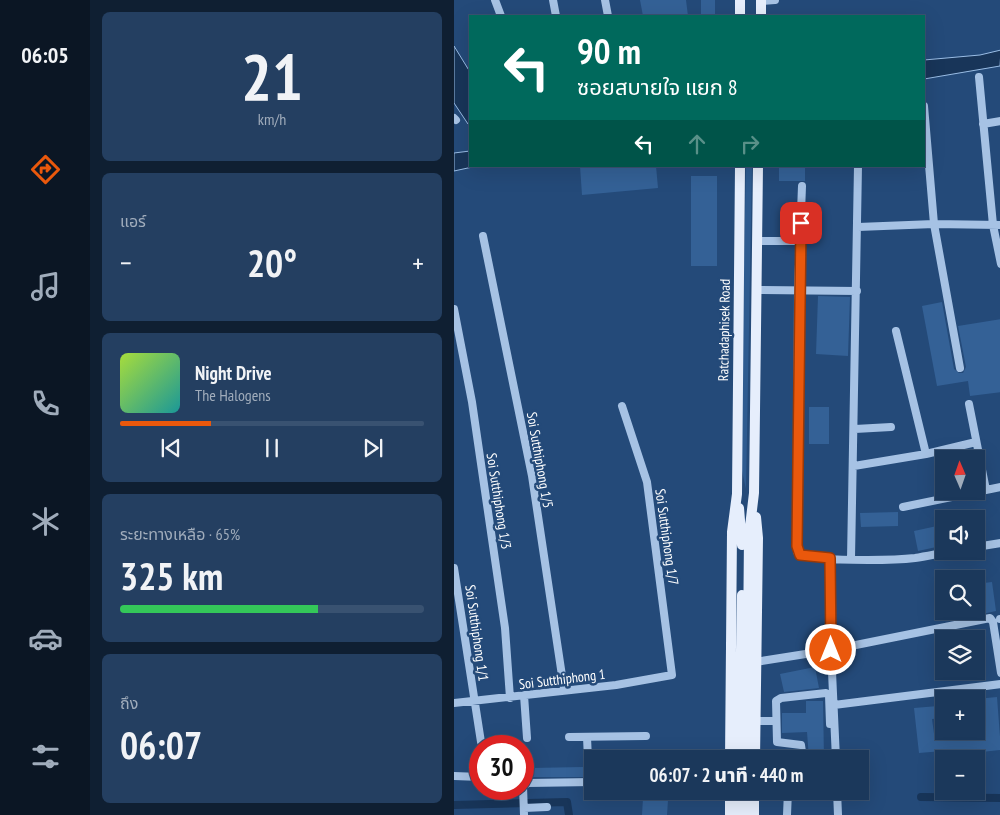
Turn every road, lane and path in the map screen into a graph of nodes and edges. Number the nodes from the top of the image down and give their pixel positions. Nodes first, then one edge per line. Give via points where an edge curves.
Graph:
1 (495, 0) edge
2 (553, 0) edge
3 (605, 0) edge
4 (740, 0) edge
5 (761, 0) edge
6 (775, 0) edge
7 (501, 15) edge
8 (556, 15) edge
9 (608, 15) edge
10 (740, 15) edge
11 (761, 15) edge
12 (979, 77) dead end
13 (925, 118) edge
14 (1000, 121) edge
15 (983, 124) junction
16 (740, 167) edge
17 (758, 167) edge
18 (858, 167) edge
19 (802, 186) dead end
20 (934, 224) junction
21 (997, 225) edge
22 (858, 227) junction
23 (483, 236) dead end
24 (757, 241) junction
25 (800, 241) junction
26 (1000, 264) edge
27 (756, 290) junction
28 (798, 290) junction
29 (857, 291) junction
30 (454, 309) edge
31 (896, 331) dead end
32 (960, 368) dead end
33 (969, 404) dead end
34 (622, 406) dead end
35 (891, 427) dead end
36 (855, 430) junction
37 (976, 442) junction
38 (926, 454) junction
39 (854, 466) junction
40 (1000, 487) edge
41 (986, 490) junction
42 (754, 493) junction
43 (736, 494) junction
44 (903, 507) dead end
45 (1000, 543) edge
46 (985, 546) edge
47 (935, 554) edge
48 (830, 558) junction
49 (851, 559) junction
50 (454, 568) edge
51 (455, 578) edge
52 (831, 650) junction
53 (755, 662) junction
54 (1000, 673) edge
55 (672, 675) joint
56 (1000, 684) edge
57 (564, 689) junction
58 (524, 696) junction
59 (510, 698) junction
60 (474, 701) junction
61 (454, 704) edge
62 (834, 705) junction
63 (755, 721) junction
64 (776, 721) junction
65 (480, 735) edge
66 (527, 735) edge
67 (646, 736) dead end
68 (569, 737) dead end
69 (587, 737) junction
70 (588, 750) edge
71 (730, 750) edge
72 (739, 750) edge
73 (747, 750) edge
74 (755, 750) edge
75 (802, 750) edge
76 (831, 750) edge
77 (836, 750) edge
78 (454, 776) edge
79 (469, 777) edge
80 (584, 782) edge
81 (730, 800) edge
82 (739, 800) edge
83 (746, 800) edge
84 (754, 800) edge
85 (788, 800) edge
86 (837, 800) edge
87 (547, 807) dead end
88 (524, 810) edge
89 (730, 815) edge
90 (738, 815) edge
91 (746, 815) edge
92 (754, 815) edge
93 (787, 815) edge
94 (838, 815) edge

1 - 7 street
2 - 8 street
3 - 9 street
4 - 10 main road
5 - 6 street
5 - 11 main road
12 - 15 street
13 - 20 street
14 - 15 street
15 - 21 street
16 - 43 main road, Ratchadaphisek Road
17 - 24 main road
18 - 22 street
19 - 25 street
20 - 21 street
20 - 22 street
20 - 32 street
21 - 26 street
22 - 29 street
23 - 57 street, Soi Sutthiphong 1/5 via 532,476
24 - 25 street
24 - 27 main road
25 - 28 street
27 - 28 street
27 - 42 main road
28 - 29 street
28 - 48 street via 797,546 800,555
29 - 36 street
30 - 59 street, Soi Sutthiphong 1/3 via 472,402 505,628
31 - 38 street
33 - 37 street
34 - 55 street, Soi Sutthiphong 1/7 via 647,482
35 - 36 street
36 - 39 street
37 - 38 street
37 - 41 street
38 - 39 street
39 - 49 street
40 - 41 street
41 - 44 street
42 - 53 main road via 758,538
42 - 73 main road via 749,535
43 - 71 main road, Ratchadaphisek Road via 732,532
43 - 72 main road, Ratchadaphisek Road via 742,534
45 - 46 street
47 - 49 street via 914,558
48 - 49 street
48 - 52 street
50 - 51 street, Soi Sutthiphong 1/1
51 - 60 street, Soi Sutthiphong 1/1
52 - 53 street
52 - 54 street via 987,618 994,622
52 - 62 street
53 - 63 main road
55 - 57 street, Soi Sutthiphong 1 via 616,685
56 - 62 street
57 - 58 street, Soi Sutthiphong 1
58 - 59 street, Soi Sutthiphong 1
58 - 66 street
59 - 60 street, Soi Sutthiphong 1
60 - 61 street, Soi Sutthiphong 1
60 - 65 street, Soi Sutthiphong 1/1
62 - 77 street
63 - 64 street
63 - 74 main road
64 - 75 street via 777,742 802,745
64 - 76 street via 778,699 826,693 829,695
67 - 69 street
68 - 69 street
69 - 70 street
78 - 79 street
80 - 88 street via 528,783 523,786
81 - 89 main road
82 - 90 main road
83 - 91 main road
84 - 92 main road
85 - 93 street
86 - 94 street
87 - 88 street

